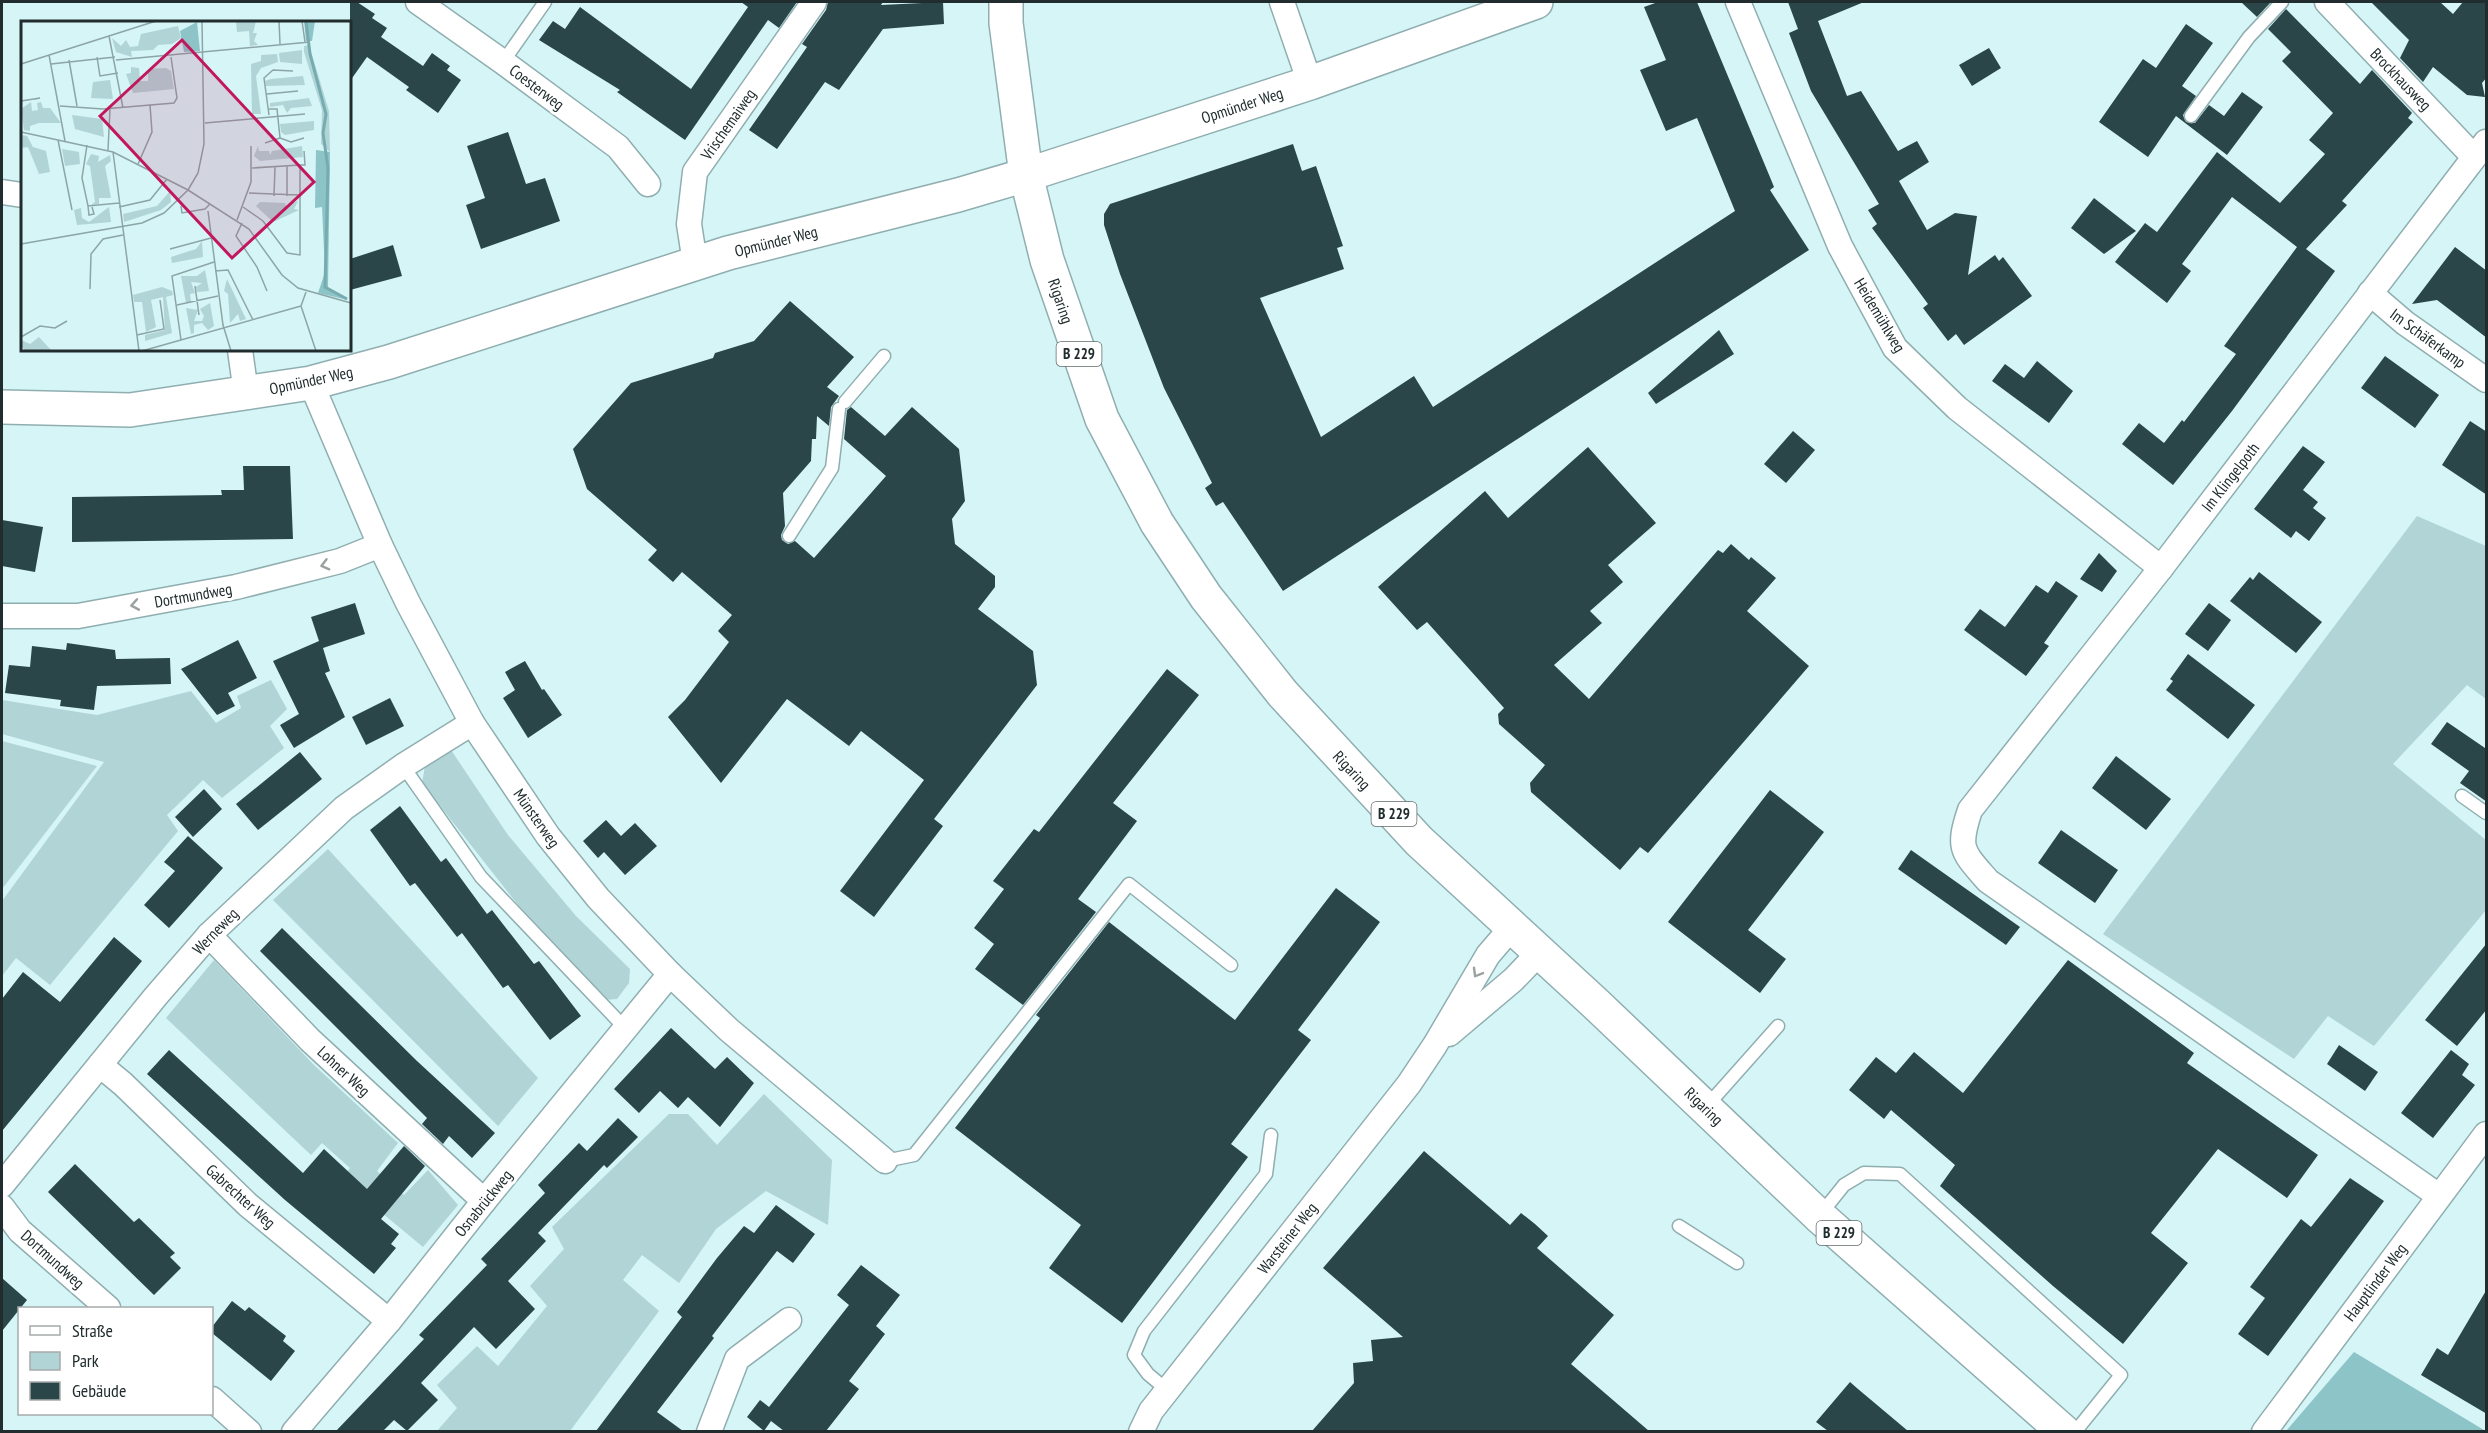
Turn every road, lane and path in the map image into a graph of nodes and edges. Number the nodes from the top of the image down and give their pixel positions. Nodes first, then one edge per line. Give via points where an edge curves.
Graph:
1 (418, 2) edge
2 (545, 2) edge
3 (814, 2) edge
4 (1006, 2) edge
5 (1282, 2) edge
6 (1536, 2) edge
7 (1738, 2) edge
8 (2282, 2) edge
9 (2327, 2) edge
10 (503, 62) junction
11 (1310, 82) junction
12 (2191, 116) dead end
13 (2480, 150) edge
14 (1026, 175) junction
15 (648, 184) dead end
16 (2, 192) edge
17 (21, 195) edge
18 (695, 263) junction
19 (2370, 293) junction
20 (240, 351) edge
21 (884, 356) dead end
22 (2487, 381) edge
23 (311, 383) junction
24 (246, 393) junction
25 (2, 408) edge
26 (789, 536) dead end
27 (380, 545) junction
28 (2161, 568) junction
29 (2, 616) edge
30 (472, 723) junction
31 (403, 766) junction
32 (2462, 796) dead end
33 (2487, 813) edge
34 (1512, 927) junction
35 (209, 935) junction
36 (1540, 952) junction
37 (1231, 965) dead end
38 (670, 974) junction
39 (1778, 1026) dead end
40 (625, 1028) junction
41 (1435, 1046) junction
42 (100, 1065) junction
43 (1705, 1107) junction
44 (1271, 1134) dead end
45 (2487, 1134) edge
46 (885, 1161) joint
47 (2, 1185) edge
48 (2439, 1196) junction
49 (484, 1201) junction
50 (2, 1207) edge
51 (1819, 1216) junction
52 (1679, 1226) dead end
53 (1737, 1263) dead end
54 (107, 1307) edge
55 (789, 1320) dead end
56 (389, 1321) junction
57 (1167, 1390) junction
58 (213, 1400) edge
59 (249, 1431) edge
60 (294, 1431) edge
61 (709, 1431) edge
62 (1141, 1431) edge
63 (2064, 1431) edge
64 (2075, 1431) edge
65 (2264, 1431) edge

1 - 10 street, Coesterweg
2 - 10 lane
3 - 18 street, Vrischemaiweg via 695,172 689,224
4 - 14 main road, Rigaring / B 229
5 - 11 street
6 - 11 main road, Opmünder Weg
7 - 28 street, Heidemühlweg via 1840,246 1895,348 1957,408
8 - 12 lane via 2249,37
9 - 13 street, Brockhausweg
10 - 15 street, Coesterweg via 618,147
11 - 14 main road, Opmünder Weg
13 - 19 street, Im Klingelpoth
14 - 18 main road, Opmünder Weg
14 - 34 main road, Rigaring / B 229 via 1047,260 1102,419 1157,523 1206,597 1283,694 1419,841
16 - 17 street
18 - 23 main road, Opmünder Weg via 389,362
19 - 22 street, Im Schäferkamp via 2404,323
19 - 28 street, Im Klingelpoth
20 - 24 street
21 - 26 lane via 842,405 832,468
23 - 24 main road, Opmünder Weg
23 - 27 street, Münsterweg
24 - 25 main road, Opmünder Weg via 130,410
27 -> 29 street, Dortmundweg via 340,561 236,587 78,616
27 - 30 street, Münsterweg
28 - 48 street, Im Klingelpoth via 1970,810 1962,836 1968,857 1988,881
30 - 31 street, Werneweg
30 - 38 street, Münsterweg via 548,836 598,898
31 - 35 street, Werneweg via 344,808
31 - 40 lane via 481,877
32 - 33 lane
34 - 36 main road, Rigaring / B 229
34 -> 41 street, Warsteiner Weg via 1488,955
35 - 42 street, Werneweg
35 - 49 street, Lohner Weg via 310,1040
36 - 41 street, Warsteiner Weg via 1514,980
36 - 43 main road, Rigaring / B 229
37 - 46 lane via 1129,884 914,1155
38 - 40 street, Osnabrückweg
38 - 46 street, Münsterweg via 729,1030
39 - 43 lane
40 - 49 street, Osnabrückweg
41 - 57 street, Warsteiner Weg
42 - 47 street, Werneweg
42 - 56 street, Gabrechter Weg via 248,1205
43 - 51 main road, Rigaring / B 229
44 - 57 lane via 1266,1174 1144,1331 1134,1355
45 - 48 street, Hauptlinder Weg
48 - 65 street, Hauptlinder Weg
49 - 56 street, Osnabrückweg
50 - 54 street, Dortmundweg via 20,1231
51 - 63 main road, Rigaring / B 229
51 - 64 lane via 1844,1185 1864,1173 1900,1174 2121,1376
52 - 53 lane
55 - 61 street via 737,1359
56 - 60 street, Osnabrückweg
57 - 62 street, Warsteiner Weg
58 - 59 street

